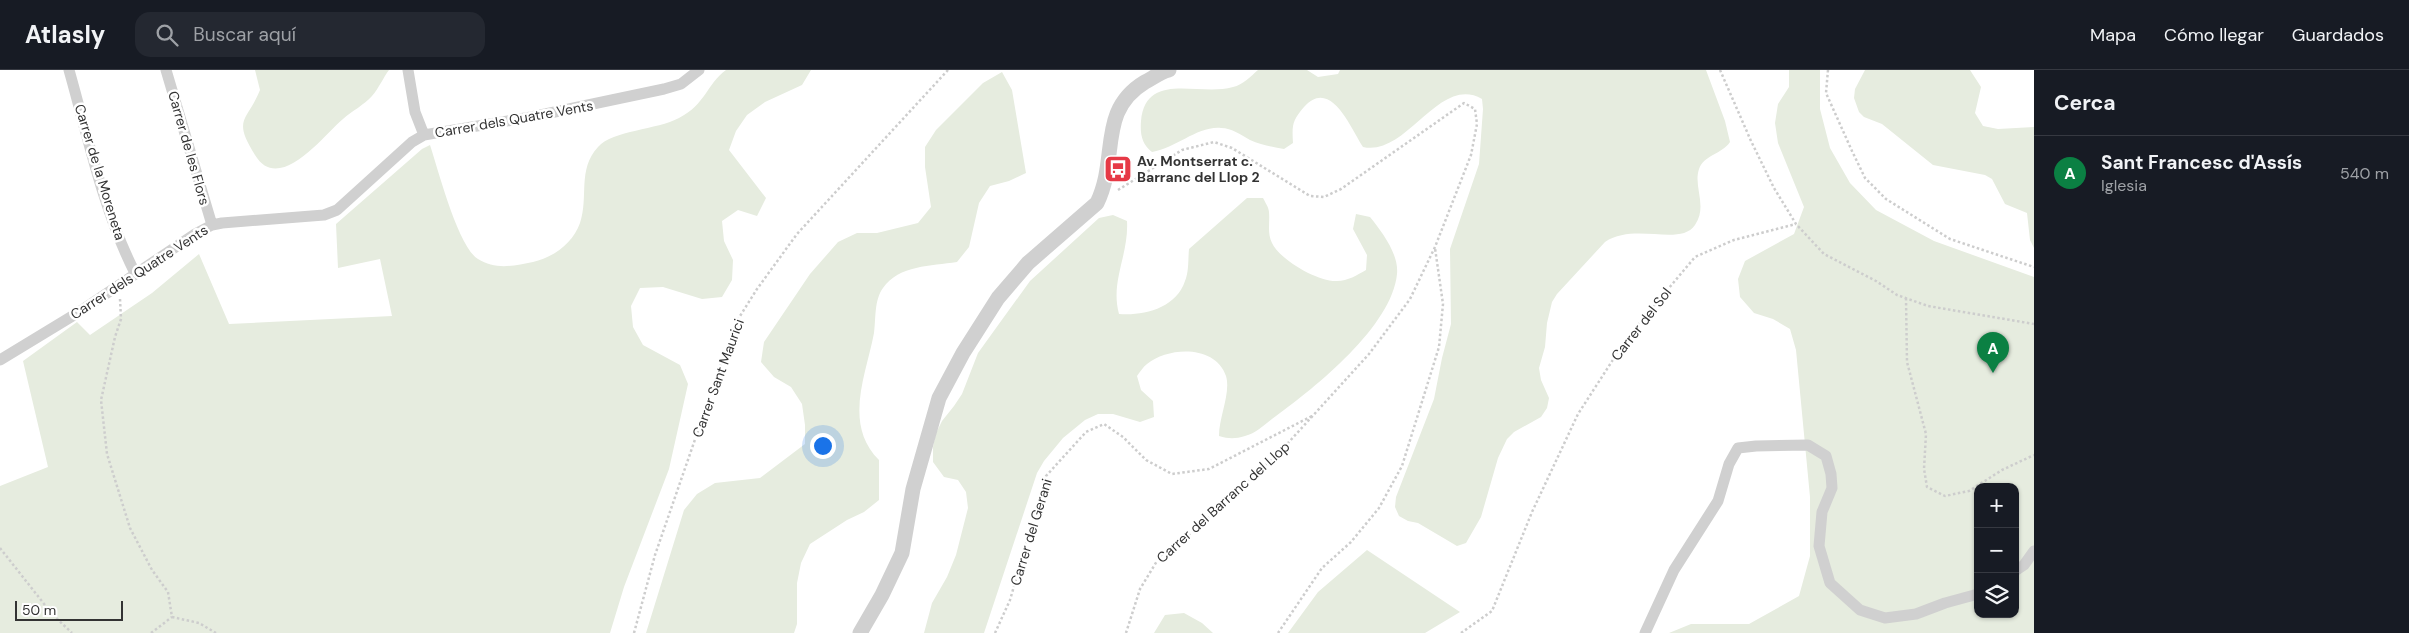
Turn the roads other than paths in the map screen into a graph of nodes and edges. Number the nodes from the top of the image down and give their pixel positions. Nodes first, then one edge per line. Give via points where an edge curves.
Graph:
1 (69, 70) edge
2 (166, 70) edge
3 (408, 70) edge
4 (699, 70) edge
5 (1169, 70) edge
6 (1154, 73) edge
7 (424, 135) junction
8 (212, 225) junction
9 (135, 273) junction
10 (0, 360) edge
11 (2034, 551) edge
12 (2019, 568) edge
13 (1974, 595) edge
14 (860, 633) edge
15 (1645, 633) edge

1 - 9 street, Carrer de la Moreneta via 103,189
2 - 8 street, Carrer de les Flors
3 - 7 street via 415,112
4 - 7 street, Carrer dels Quatre Vents via 681,84 664,89
5 - 6 street
6 - 14 street via 1130,93 1114,116 1109,168 1097,203 1028,263 998,298 939,398 913,490 902,553
7 - 8 street, Carrer dels Quatre Vents via 336,210 324,216
8 - 9 street, Carrer dels Quatre Vents
9 - 10 street, Carrer dels Quatre Vents
11 - 12 street
13 - 15 street via 1916,614 1885,618 1860,610 1830,584 1819,546 1822,512 1832,488 1826,456 1808,445 1738,448 1729,464 1718,501 1674,570

